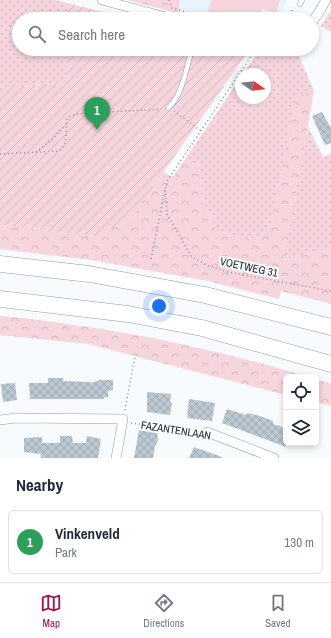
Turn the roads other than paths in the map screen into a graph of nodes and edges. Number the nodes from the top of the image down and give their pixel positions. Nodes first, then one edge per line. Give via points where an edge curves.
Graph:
1 (102, 0) edge
2 (326, 0) edge
3 (147, 12) edge
4 (319, 12) edge
5 (190, 56) edge
6 (168, 108) road end
7 (0, 264) edge
8 (0, 299) edge
9 (331, 327) edge
10 (331, 364) edge
11 (0, 420) edge
12 (207, 432) road end
13 (116, 458) edge
14 (274, 458) edge

1 - 3 street
2 - 4 street
5 - 6 lane via 179,94
7 - 9 highway via 89,274 205,295
8 - 10 highway via 128,314 202,328
11 - 13 street via 123,418
12 - 14 street, FAZANTENLAAN

